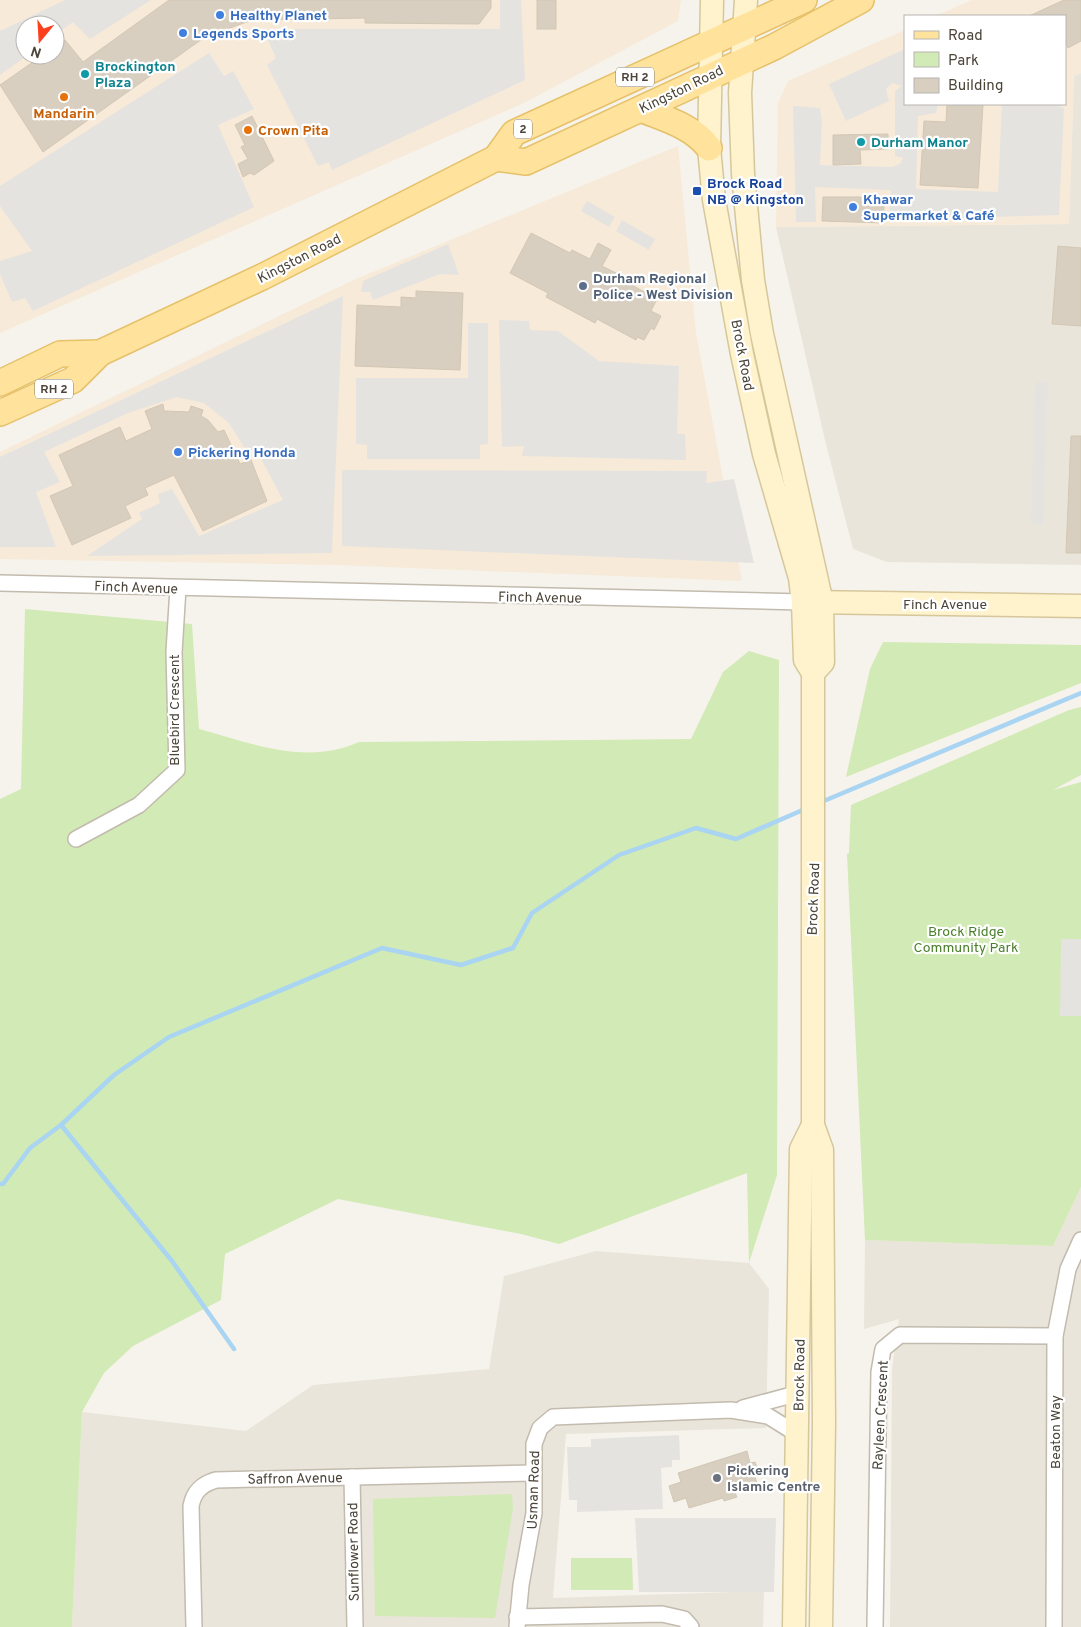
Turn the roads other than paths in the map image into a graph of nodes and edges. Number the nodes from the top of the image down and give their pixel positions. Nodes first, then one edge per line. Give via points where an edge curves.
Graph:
1 (712, 0) edge
2 (746, 0) edge
3 (804, 0) edge
4 (861, 0) edge
5 (744, 27) junction
6 (710, 41) junction
7 (741, 61) junction
8 (709, 76) junction
9 (641, 109) junction
10 (559, 112) joint
11 (709, 148) junction
12 (496, 158) junction
13 (100, 354) junction
14 (0, 383) edge
15 (0, 413) edge
16 (0, 583) edge
17 (178, 588) junction
18 (813, 602) junction
19 (1081, 606) edge
20 (76, 839) dead end
21 (812, 1125) junction
22 (1081, 1240) edge
23 (1055, 1336) junction
24 (799, 1393) junction
25 (732, 1410) junction
26 (824, 1423) junction
27 (797, 1434) junction
28 (534, 1473) junction
29 (352, 1477) junction
30 (517, 1622) edge
31 (691, 1626) edge
32 (194, 1627) edge
33 (355, 1627) edge
34 (794, 1627) edge
35 (821, 1627) edge
36 (875, 1627) edge
37 (1054, 1627) edge

1 - 6 main road, Brock Road
2 - 5 main road, Brock Road
3 - 5 main road, Kingston Road / RH 2
4 - 7 main road, Kingston Road / RH 2
5 - 6 main road, Kingston Road / RH 2
5 - 7 main road, Brock Road
6 - 8 main road, Brock Road
6 - 10 main road, Kingston Road / RH 2
7 - 8 main road, Kingston Road / RH 2
7 - 18 main road, Brock Road via 743,174 753,280
8 - 9 main road, Kingston Road / RH 2
8 - 11 main road, Brock Road
9 - 11 main road via 691,130
9 - 12 main road, Kingston Road / RH 2 via 526,162
10 - 12 main road, Kingston Road / 2 via 514,133
11 - 18 main road, Brock Road via 714,200 764,454 800,578
12 - 13 main road, Kingston Road / RH 2 via 262,277
13 - 14 main road, Kingston Road / RH 2 via 60,354
13 - 15 main road, Kingston Road / RH 2 via 74,380
16 - 17 street, Finch Avenue
17 - 18 street, Finch Avenue
17 - 20 street, Bluebird Crescent via 174,652 177,770 139,805
18 - 19 main road, Finch Avenue
18 - 21 main road, Brock Road via 823,662 813,673
21 - 24 main road, Brock Road via 801,1149
21 - 26 main road, Brock Road via 822,1150
22 - 23 street, Beaton Way via 1068,1269
23 - 36 street, Rayleen Crescent via 900,1335 883,1349 879,1372
23 - 37 street, Beaton Way
24 - 25 street, Usman Road
24 - 26 main road
24 - 27 main road, Brock Road
25 - 27 street, Usman Road via 768,1416
25 - 28 street, Usman Road via 553,1417 536,1436
26 - 35 main road, Brock Road
27 - 34 main road, Brock Road
28 - 29 street, Saffron Avenue
28 - 30 street, Usman Road via 534,1513
29 - 32 street, Saffron Avenue via 216,1480 196,1491 191,1506
29 - 33 street, Sunflower Road
30 - 31 street via 662,1614 684,1619

